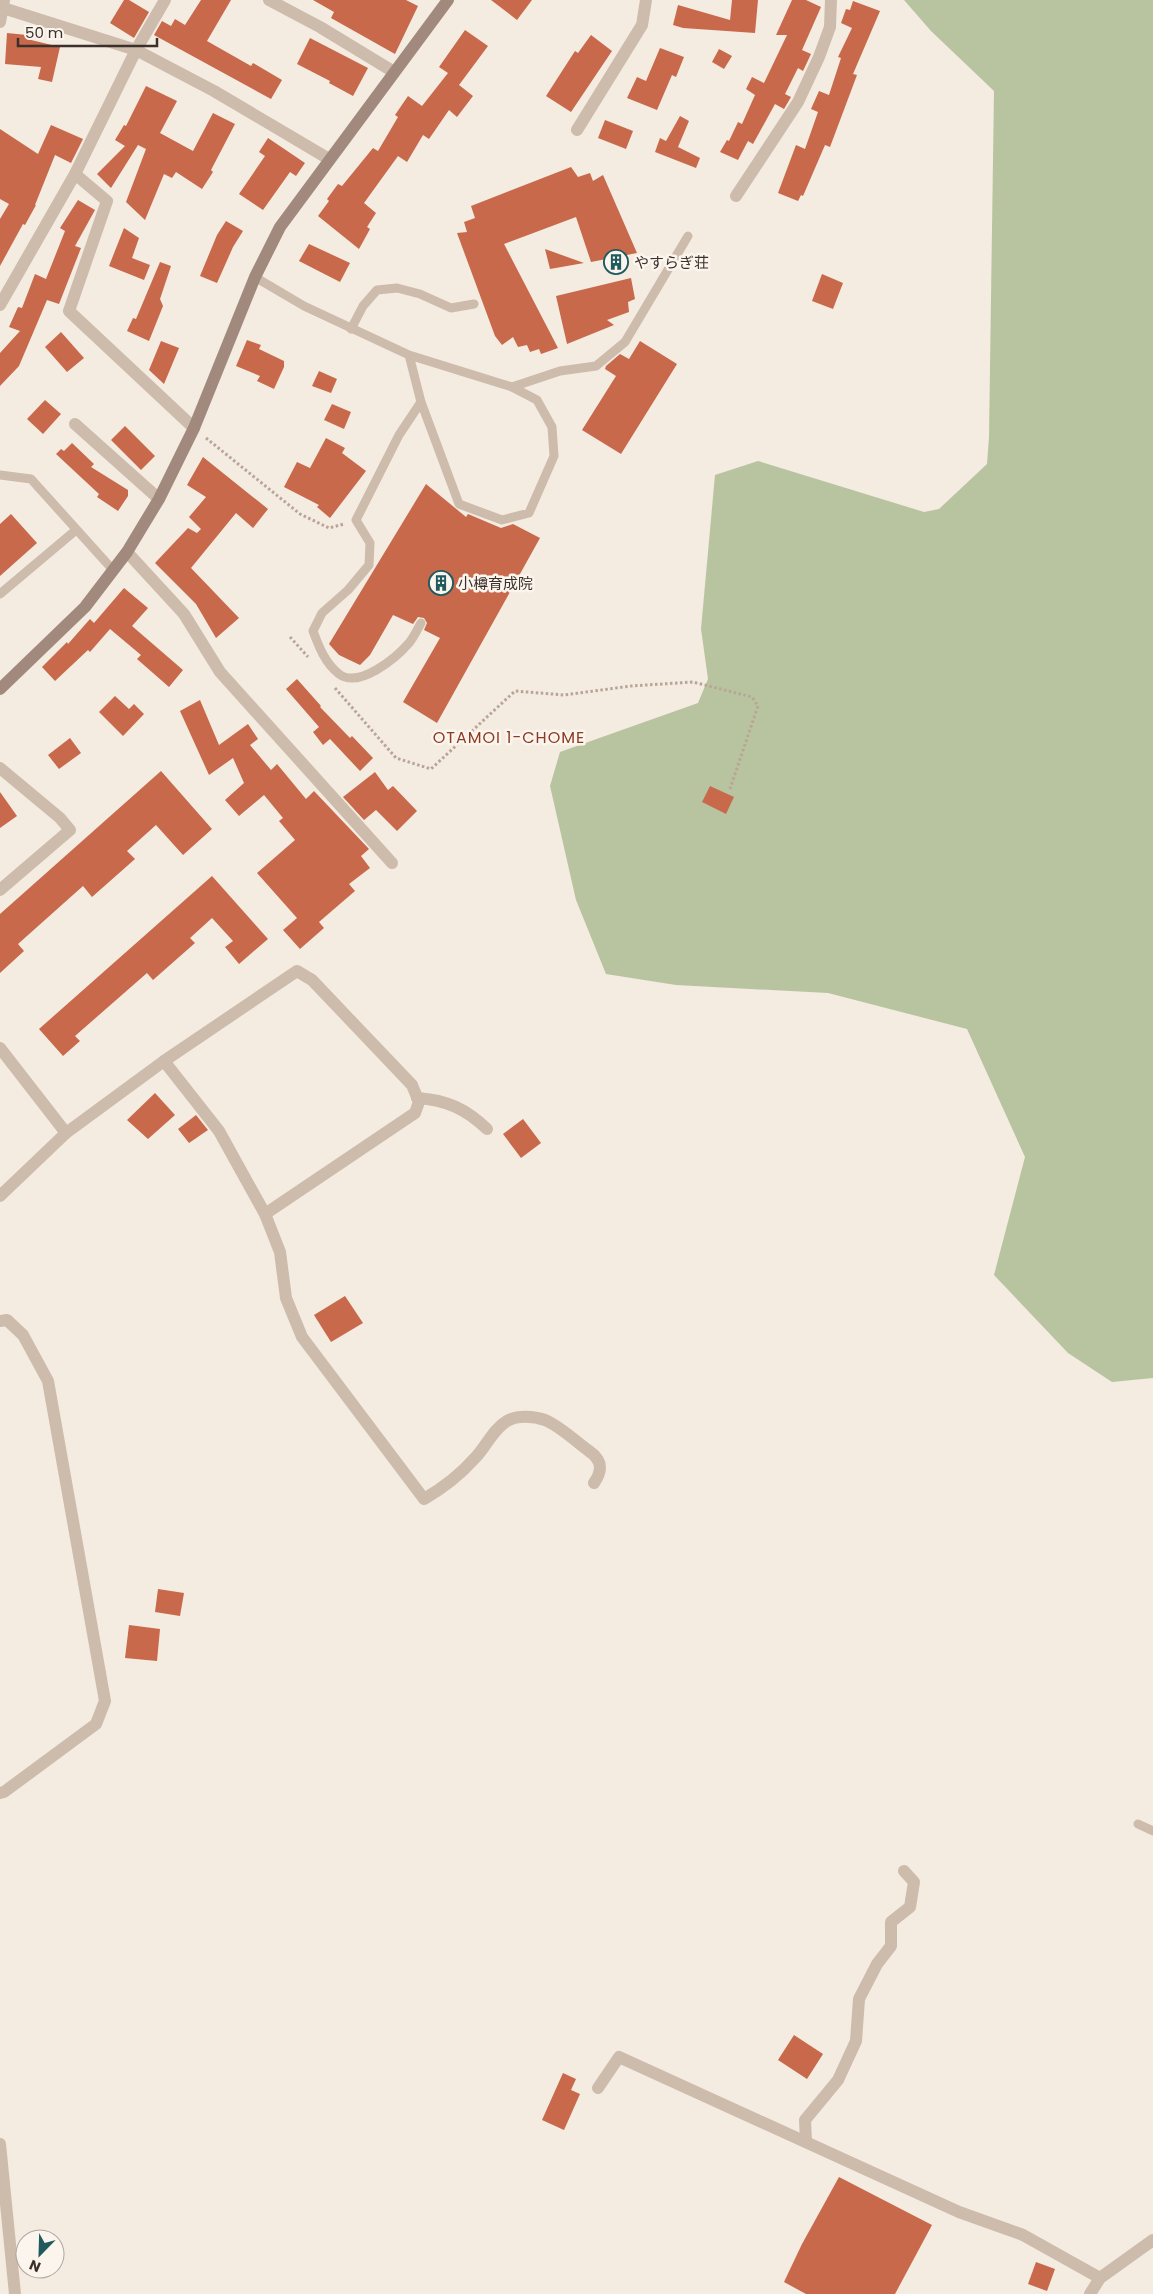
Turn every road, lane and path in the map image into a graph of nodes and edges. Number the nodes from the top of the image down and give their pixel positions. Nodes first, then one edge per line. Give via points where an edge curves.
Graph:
1 (165, 0) edge
2 (269, 0) edge
3 (646, 0) edge
4 (830, 0) edge
5 (443, 2) edge
6 (4, 4) edge
7 (0, 22) edge
8 (136, 50) junction
9 (394, 72) junction
10 (577, 130) dead end
11 (329, 159) junction
12 (75, 174) junction
13 (736, 196) dead end
14 (688, 236) dead end
15 (255, 276) junction
16 (474, 304) dead end
17 (0, 305) edge
18 (351, 329) junction
19 (409, 355) junction
20 (512, 387) junction
21 (421, 402) junction
22 (75, 424) dead end
23 (194, 428) junction
24 (0, 476) edge
25 (159, 499) junction
26 (356, 520) junction
27 (76, 530) junction
28 (127, 552) junction
29 (113, 570) junction
30 (0, 594) edge
31 (421, 623) dead end
32 (290, 637) dead end
33 (309, 658) dead end
34 (334, 687) dead end
35 (0, 689) edge
36 (0, 768) edge
37 (730, 789) dead end
38 (392, 863) dead end
39 (0, 890) edge
40 (0, 1048) edge
41 (164, 1061) junction
42 (417, 1098) junction
43 (487, 1129) dead end
44 (66, 1133) junction
45 (0, 1196) edge
46 (265, 1214) junction
47 (0, 1321) edge
48 (594, 1483) dead end
49 (0, 1792) edge
50 (1138, 1824) dead end
51 (1153, 1831) edge
52 (904, 1871) dead end
53 (598, 2088) dead end
54 (806, 2142) junction
55 (0, 2144) edge
56 (1153, 2240) edge
57 (1100, 2278) junction
58 (15, 2294) edge
59 (1090, 2294) edge

1 - 8 street
2 - 9 street
3 - 10 street via 642,25
4 - 13 street via 830,27 798,102
5 - 9 street
6 - 7 street
6 - 8 street
8 - 11 street via 214,91
8 - 12 street
9 - 11 street
11 - 15 street via 280,227
12 - 17 street
12 - 23 street via 107,201 69,311
14 - 20 lane via 625,342 596,366 560,371
15 - 18 lane via 304,306
15 - 23 street
16 - 18 lane via 451,308 397,288 377,290 363,306
18 - 19 lane
19 - 20 lane
19 - 21 lane
20 - 21 lane via 537,400 552,426 554,456 529,513 502,520 459,504
21 - 26 lane via 399,435
22 - 25 street
23 - 25 street
23 - 26 path via 300,514 329,528
24 - 27 lane via 31,479
25 - 28 street
26 - 31 lane via 370,543 369,565 322,613 313,631 322,655 340,675 352,679 372,674 409,643
27 - 29 lane
27 - 30 lane
28 - 29 street
28 - 38 street via 184,614 220,672
29 - 35 street via 85,606
32 - 33 path
34 - 37 path via 396,758 431,769 515,691 564,695 693,682 752,697 758,706
36 - 39 street via 70,830
40 - 44 street
41 - 42 street via 297,971 312,980 412,1085
41 - 44 street
41 - 46 street via 219,1131
42 - 43 street via 440,1099 476,1118
42 - 46 street via 419,1102 415,1113
44 - 45 street
46 - 48 street via 280,1252 286,1298 302,1337 424,1500 443,1488 476,1458 494,1432 508,1420 529,1416 545,1420 592,1454 600,1464 600,1474
47 - 49 street via 7,1320 23,1335 48,1381 105,1701 96,1724
50 - 51 lane
52 - 54 street via 914,1882 910,1907 891,1922 891,1946 877,1964 859,1999 856,2041 838,2080 805,2120
53 - 54 street via 620,2057
54 - 57 street via 959,2212 1023,2235
55 - 58 street
56 - 57 street
57 - 59 street

